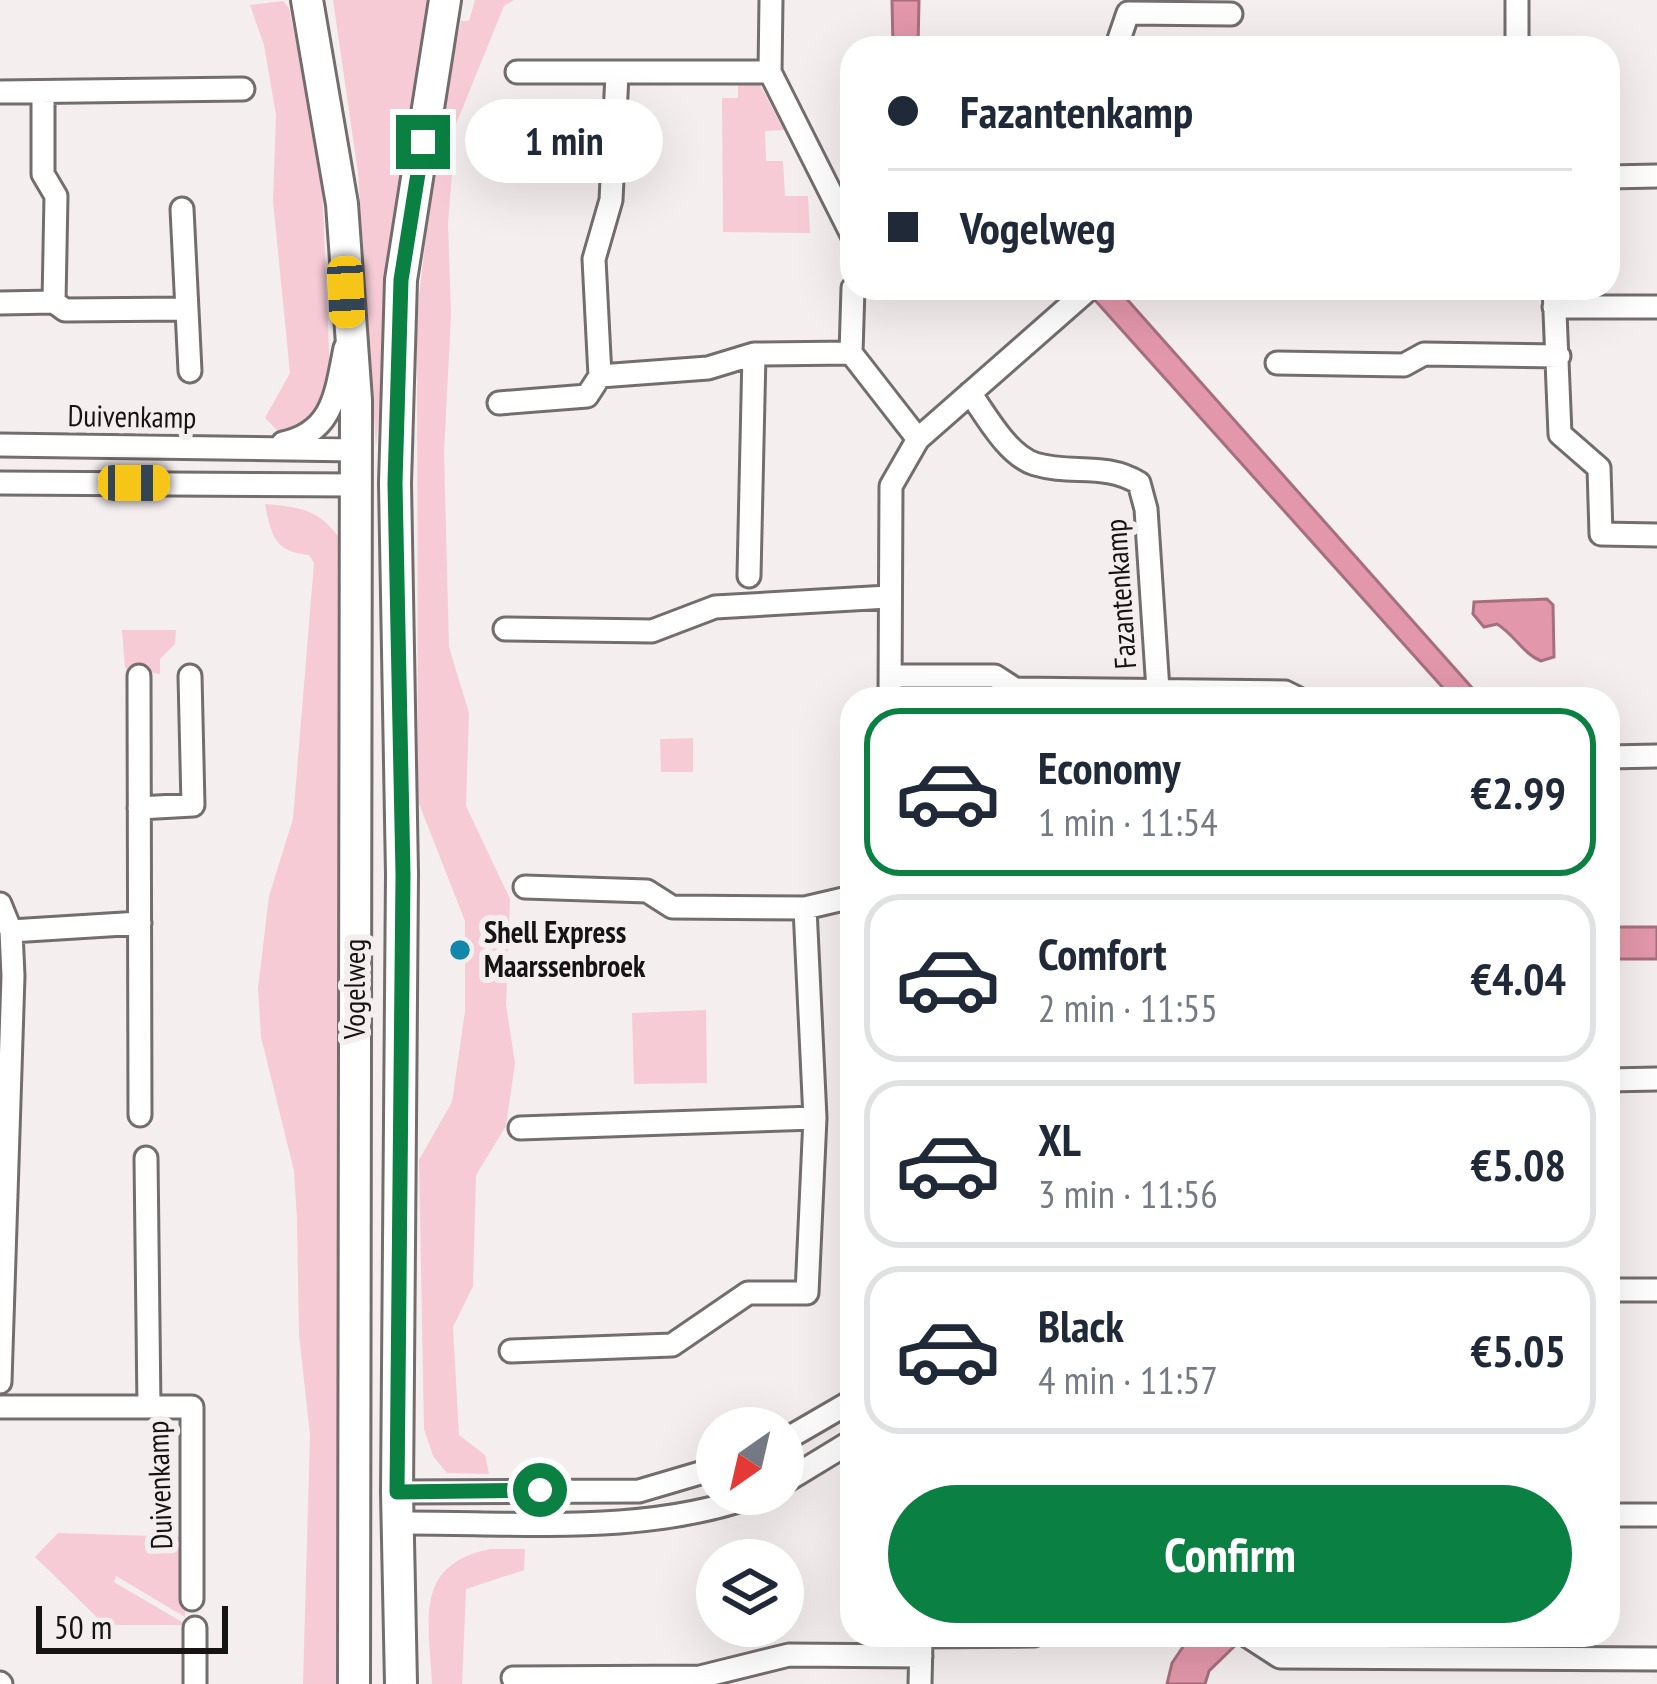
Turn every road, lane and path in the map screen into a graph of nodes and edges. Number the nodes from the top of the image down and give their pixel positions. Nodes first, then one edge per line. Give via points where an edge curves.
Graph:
1 (307, 0) edge
2 (445, 0) edge
3 (771, 0) edge
4 (1517, 0) edge
5 (1231, 14) dead end
6 (1120, 36) edge
7 (1517, 36) edge
8 (517, 72) dead end
9 (770, 72) junction
10 (617, 74) junction
11 (243, 89) dead end
12 (0, 92) edge
13 (43, 92) junction
14 (1657, 176) edge
15 (1620, 177) edge
16 (182, 209) dead end
17 (840, 212) edge
18 (853, 300) edge
19 (1077, 300) edge
20 (1554, 300) edge
21 (1577, 300) edge
22 (54, 302) junction
23 (0, 303) edge
24 (1657, 307) edge
25 (186, 309) junction
26 (348, 335) junction
27 (851, 352) junction
28 (754, 354) junction
29 (1559, 356) junction
30 (1276, 363) dead end
31 (190, 371) dead end
32 (600, 376) junction
33 (970, 393) junction
34 (500, 403) dead end
35 (918, 440) junction
36 (0, 445) edge
37 (262, 448) junction
38 (398, 448) junction
39 (357, 451) junction
40 (0, 483) edge
41 (395, 483) junction
42 (358, 485) junction
43 (1657, 535) edge
44 (749, 576) dead end
45 (888, 597) junction
46 (505, 628) dead end
47 (139, 676) dead end
48 (190, 676) dead end
49 (891, 687) edge
50 (900, 687) edge
51 (1012, 687) edge
52 (1158, 687) edge
53 (1657, 756) edge
54 (1620, 757) edge
55 (139, 808) junction
56 (525, 887) dead end
57 (840, 899) edge
58 (0, 904) edge
59 (805, 908) junction
60 (140, 923) junction
61 (11, 932) junction
62 (6, 1061) edge
63 (1657, 1079) edge
64 (1620, 1080) edge
65 (140, 1114) dead end
66 (815, 1118) junction
67 (520, 1128) dead end
68 (146, 1158) dead end
69 (1657, 1289) edge
70 (1620, 1290) edge
71 (511, 1351) dead end
72 (0, 1382) edge
73 (0, 1407) edge
74 (149, 1407) junction
75 (840, 1408) edge
76 (804, 1429) edge
77 (840, 1449) edge
78 (804, 1471) edge
79 (696, 1474) edge
80 (398, 1507) junction
81 (353, 1508) junction
82 (696, 1514) edge
83 (1620, 1515) edge
84 (1657, 1515) edge
85 (192, 1598) dead end
86 (195, 1628) dead end
87 (866, 1647) edge
88 (921, 1647) edge
89 (1264, 1647) edge
90 (1657, 1658) edge
91 (513, 1678) dead end
92 (580, 1682) edge
93 (195, 1684) edge
94 (354, 1684) edge
95 (401, 1684) edge
96 (920, 1684) edge

1 - 26 street, Vogelweg via 342,204
2 - 38 street, Vogelweg via 401,280
3 - 9 street
4 - 7 street
5 - 6 street via 1128,13
8 - 10 street
9 - 10 street
9 - 17 street
10 - 32 street via 611,200 594,259
11 - 13 street
12 - 13 street
13 - 22 street via 43,174 56,196
14 - 15 street
16 - 25 street, Duivenkamp
18 - 27 street
19 - 33 street, Fazantenkamp
20 - 29 street
21 - 24 street
22 - 23 street
22 - 25 street via 65,310
25 - 31 street, Duivenkamp
26 - 37 street, Duivenkamp via 322,424
26 - 39 street, Vogelweg
27 - 28 street
27 - 35 street
28 - 32 street via 708,368
28 - 44 street
29 - 30 street
29 - 43 street via 1560,434 1599,468 1601,535
32 - 34 street via 587,396
33 - 35 street, Fazantenkamp
33 - 52 street, Fazantenkamp via 1033,464 1119,470 1139,483
35 - 45 street, Fazantenkamp via 891,486
36 - 37 street, Duivenkamp
37 - 39 street, Duivenkamp
38 - 39 street
38 - 41 street, Vogelweg
39 - 42 street, Vogelweg
40 - 42 street
41 - 42 street
41 - 80 street, Vogelweg via 403,874
42 - 81 street, Vogelweg
45 - 46 street via 715,607 652,631
45 - 49 street, Fazantenkamp
47 - 55 street
48 - 55 street via 193,805
50 - 51 street, Fazantenkamp via 995,676
53 - 54 street
55 - 60 street
56 - 59 street via 647,891 672,907
57 - 59 street
58 - 61 street
59 - 66 street
60 - 61 street
60 - 65 street
61 - 62 street
62 - 72 street
63 - 64 street
66 - 67 street
66 - 71 street via 807,1293 748,1293 672,1345
68 - 74 street, Duivenkamp
69 - 70 street
73 - 74 street, Duivenkamp
74 - 85 street, Duivenkamp via 192,1407
75 - 76 street
77 - 78 street
79 - 80 street via 639,1491
80 - 81 street
80 - 82 street via 624,1522
80 - 95 street, Vogelweg
81 - 94 street, Vogelweg
83 - 84 street
86 - 93 street
87 - 92 street via 789,1654 700,1677
88 - 96 street
89 - 90 street via 1280,1657
91 - 92 street

